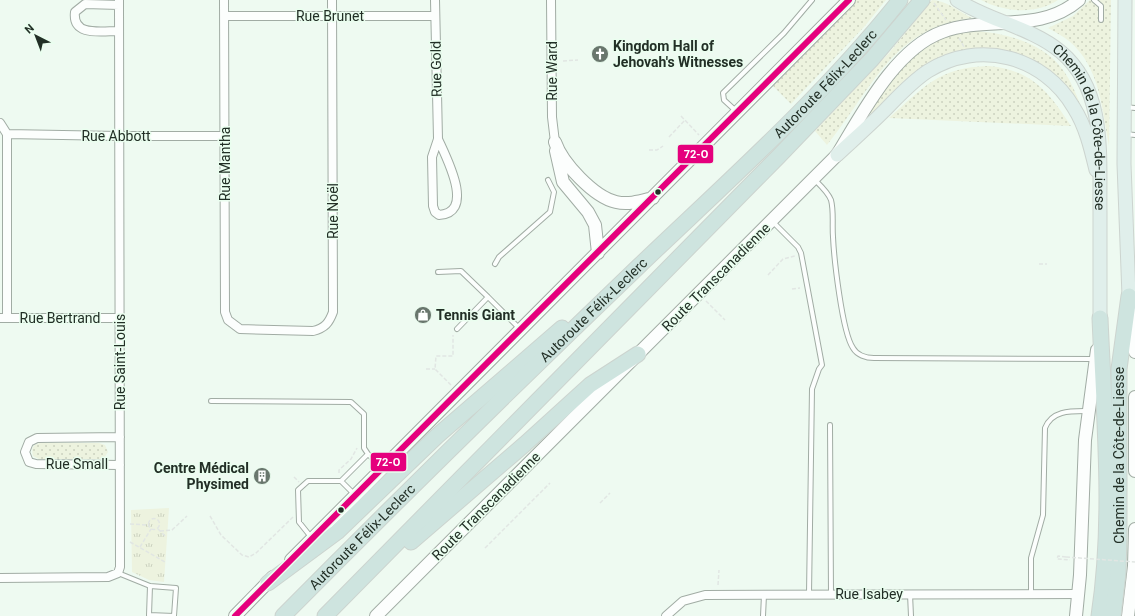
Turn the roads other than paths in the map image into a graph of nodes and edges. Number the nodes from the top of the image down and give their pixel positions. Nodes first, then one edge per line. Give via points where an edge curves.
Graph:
1 (224, 0) edge
2 (332, 0) edge
3 (435, 0) edge
4 (551, 0) edge
5 (812, 0) edge
6 (849, 0) edge
7 (900, 0) edge
8 (922, 0) edge
9 (958, 0) edge
10 (1079, 0) edge
11 (1094, 0) edge
12 (119, 2) edge
13 (1127, 9) edge
14 (225, 16) junction
15 (332, 16) junction
16 (436, 16) junction
17 (1101, 20) dead end
18 (1007, 24) junction
19 (119, 31) junction
20 (1130, 108) edge
21 (738, 113) junction
22 (0, 123) edge
23 (7, 134) junction
24 (1130, 135) edge
25 (118, 136) junction
26 (225, 136) junction
27 (438, 139) junction
28 (555, 142) junction
29 (837, 155) junction
30 (813, 179) junction
31 (548, 180) dead end
32 (1100, 188) junction
33 (653, 198) junction
34 (772, 220) junction
35 (598, 253) junction
36 (495, 264) dead end
37 (438, 272) dead end
38 (613, 291) junction
39 (1132, 296) edge
40 (488, 297) junction
41 (3, 318) edge
42 (120, 318) junction
43 (1100, 318) junction
44 (234, 326) joint
45 (457, 329) dead end
46 (521, 330) junction
47 (1135, 352) edge
48 (638, 354) junction
49 (1096, 359) junction
50 (1135, 399) edge
51 (211, 401) dead end
52 (1089, 411) junction
53 (830, 425) dead end
54 (120, 437) junction
55 (368, 454) junction
56 (120, 465) junction
57 (382, 468) junction
58 (1135, 471) edge
59 (341, 481) junction
60 (355, 495) junction
61 (1135, 528) edge
62 (312, 538) junction
63 (118, 572) junction
64 (0, 578) edge
65 (268, 583) junction
66 (150, 586) junction
67 (809, 594) junction
68 (831, 594) junction
69 (910, 594) junction
70 (1031, 594) junction
71 (1079, 594) junction
72 (764, 595) junction
73 (235, 616) edge
74 (283, 616) edge
75 (325, 616) edge
76 (376, 616) edge
77 (666, 616) edge
78 (763, 616) edge
79 (911, 616) edge
80 (1076, 616) edge
81 (1099, 616) edge
82 (1113, 616) edge
83 (1128, 616) edge

1 - 14 street, Rue Mantha
2 - 15 street, Rue Noël
3 - 16 street, Rue Gold
4 - 28 street, Rue Ward via 552,117
5 - 21 lane via 723,93 724,100
6 - 21 main road
7 - 38 highway, Autoroute Félix-Leclerc via 849,60
8 - 75 highway, Autoroute Félix-Leclerc via 876,55 778,158
9 - 18 main road, Chemin de la Côte-de-Liesse
10 - 18 main road, Route Transcanadienne via 1050,17
11 - 17 lane via 1101,6
12 - 19 street, Rue Saint-Louis
12 - 19 street, Rue Saint-Louis via 85,4 75,12 74,20 79,28 84,30
13 - 20 main road, Chemin de la Côte-de-Liesse
14 - 15 street, Rue Brunet
14 - 26 street, Rue Mantha
15 - 16 street, Rue Brunet
15 - 44 street, Rue Noël via 333,312 330,322 313,331 240,329
16 - 27 street, Rue Gold
18 - 29 main road, Route Transcanadienne via 952,29 913,49 864,110
18 - 32 main road, Chemin de la Côte-de-Liesse via 1060,51 1081,77 1093,104 1098,129 1101,153
19 - 25 street, Rue Saint-Louis
20 - 24 main road, Chemin de la Côte-de-Liesse
21 - 33 main road
22 - 23 street
23 - 25 street, Rue Abbott
23 - 41 street
24 - 39 main road, Chemin de la Côte-de-Liesse
25 - 26 street, Rue Abbott
25 - 42 street, Rue Saint-Louis
26 - 44 street, Rue Mantha via 225,312
27 - 27 street, Rue Gold via 432,157 433,206 439,215 453,210 457,198 455,179
28 - 33 main road via 572,170 602,196 615,202 627,203
28 - 35 main road via 564,182 595,224
29 - 30 main road, Route Transcanadienne
29 - 32 main road via 926,72 957,58 989,54 1013,58 1033,67 1050,78 1063,91 1083,125
30 - 34 main road, Route Transcanadienne
30 - 49 lane via 831,201 834,250 845,323 853,349 859,354 874,358
31 - 36 lane via 554,192 550,212 499,257
32 - 43 main road, Chemin de la Côte-de-Liesse
33 - 35 main road
34 - 48 main road, Route Transcanadienne
34 - 67 lane via 801,253 822,365 812,389
35 - 46 main road
37 - 40 lane via 461,271
38 - 65 highway via 557,331 437,436 337,532
38 - 74 highway, Autoroute Félix-Leclerc
39 - 47 main road, Chemin de la Côte-de-Liesse
39 - 82 highway, Chemin de la Côte-de-Liesse via 1119,369 1119,535
40 - 45 lane
40 - 46 lane
41 - 42 street, Rue Bertrand
42 - 54 street, Rue Saint-Louis
43 - 49 main road, Chemin de la Côte-de-Liesse
43 - 81 highway, Chemin de la Côte-de-Liesse via 1106,445 1106,517 1105,561
46 - 57 main road
48 - 75 highway via 590,385
48 - 76 main road, Route Transcanadienne
49 - 52 main road, Chemin de la Côte-de-Liesse
50 - 58 main road, Chemin de la Côte-de-Liesse
51 - 55 lane via 350,402 364,414 364,448
52 - 70 lane via 1059,413 1050,419 1045,428 1043,515 1031,558
52 - 71 main road, Chemin de la Côte-de-Liesse
53 - 68 lane
54 - 56 street, Rue Saint-Louis
54 - 56 street, Rue Small via 37,438 29,442 25,452 29,462 36,464
55 - 57 lane
55 - 59 lane
56 - 63 street, Rue Saint-Louis
57 - 60 main road
59 - 60 lane
59 - 62 lane via 308,482 298,490 299,522
60 - 62 main road
61 - 83 main road, Chemin de la Côte-de-Liesse via 1134,566
62 - 65 main road
63 - 64 street via 108,577
63 - 66 lane
65 - 73 main road
66 - 66 lane via 176,588 174,616 149,615
67 - 68 street, Rue Isabey
67 - 72 street, Rue Isabey
68 - 69 street, Rue Isabey
69 - 70 street, Rue Isabey
69 - 79 lane
70 - 71 street, Rue Isabey
71 - 80 main road, Chemin de la Côte-de-Liesse
72 - 77 street, Rue Isabey via 698,596 683,602
72 - 78 lane

